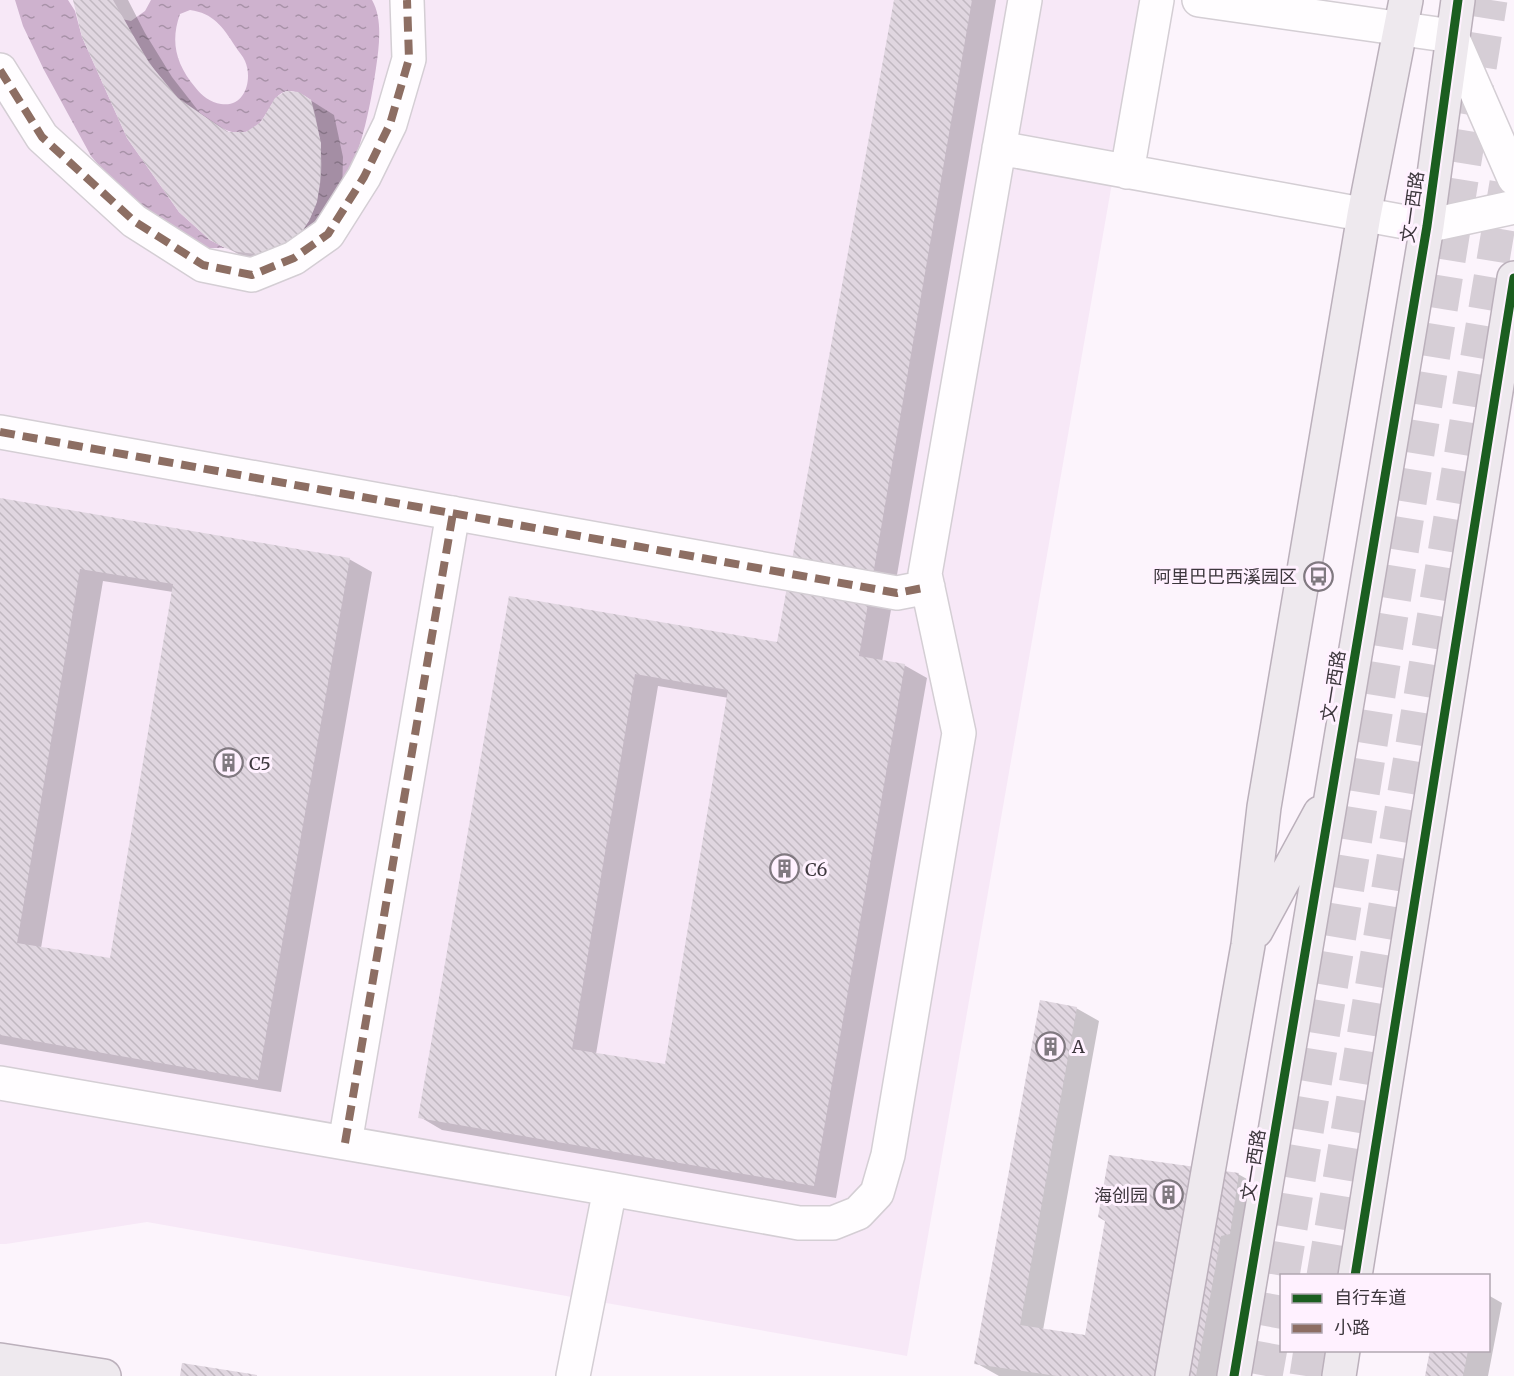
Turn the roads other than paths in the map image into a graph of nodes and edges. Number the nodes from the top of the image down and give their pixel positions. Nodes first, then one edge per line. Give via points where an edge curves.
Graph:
1 (408, 0) edge
2 (1025, 0) edge
3 (1157, 0) edge
4 (1199, 0) edge
5 (1458, 0) edge
6 (1403, 14) edge
7 (1452, 36) junction
8 (0, 70) edge
9 (999, 148) junction
10 (1127, 172) junction
11 (1514, 178) tunnel mouth
12 (1514, 207) edge
13 (1364, 215) junction
14 (1426, 226) junction
15 (1514, 278) edge
16 (0, 432) edge
17 (453, 513) junction
18 (928, 587) junction
19 (1332, 790) junction
20 (1248, 945) junction
21 (0, 1083) edge
22 (345, 1143) junction
23 (610, 1189) junction
24 (1355, 1274) edge
25 (1343, 1352) edge
26 (0, 1360) edge
27 (104, 1376) edge
28 (573, 1376) edge
29 (1172, 1376) edge
30 (1234, 1376) edge
31 (1339, 1376) edge

1 - 8 street via 409,59 390,124 364,177 327,234 294,258 252,275 203,265 134,221 42,136
2 - 9 street
3 - 10 street
4 - 6 street
5 - 7 main road, 文一西路
6 - 7 street
6 - 13 main road
7 - 11 street
7 - 14 main road, 文一西路
9 - 10 street
9 - 18 street via 925,574
10 - 13 street
12 - 14 street
13 - 14 street
13 - 20 main road via 1264,807
14 - 19 main road, 文一西路
15 - 24 main road
16 - 17 street
17 - 18 street via 897,593
17 - 22 street
18 - 23 street via 959,733 888,1155 877,1193 858,1213 833,1222 799,1223
19 - 20 main road
19 - 30 main road, 文一西路
20 - 29 main road
21 - 22 street
22 - 23 street
23 - 28 street
25 - 31 main road
26 - 27 main road

